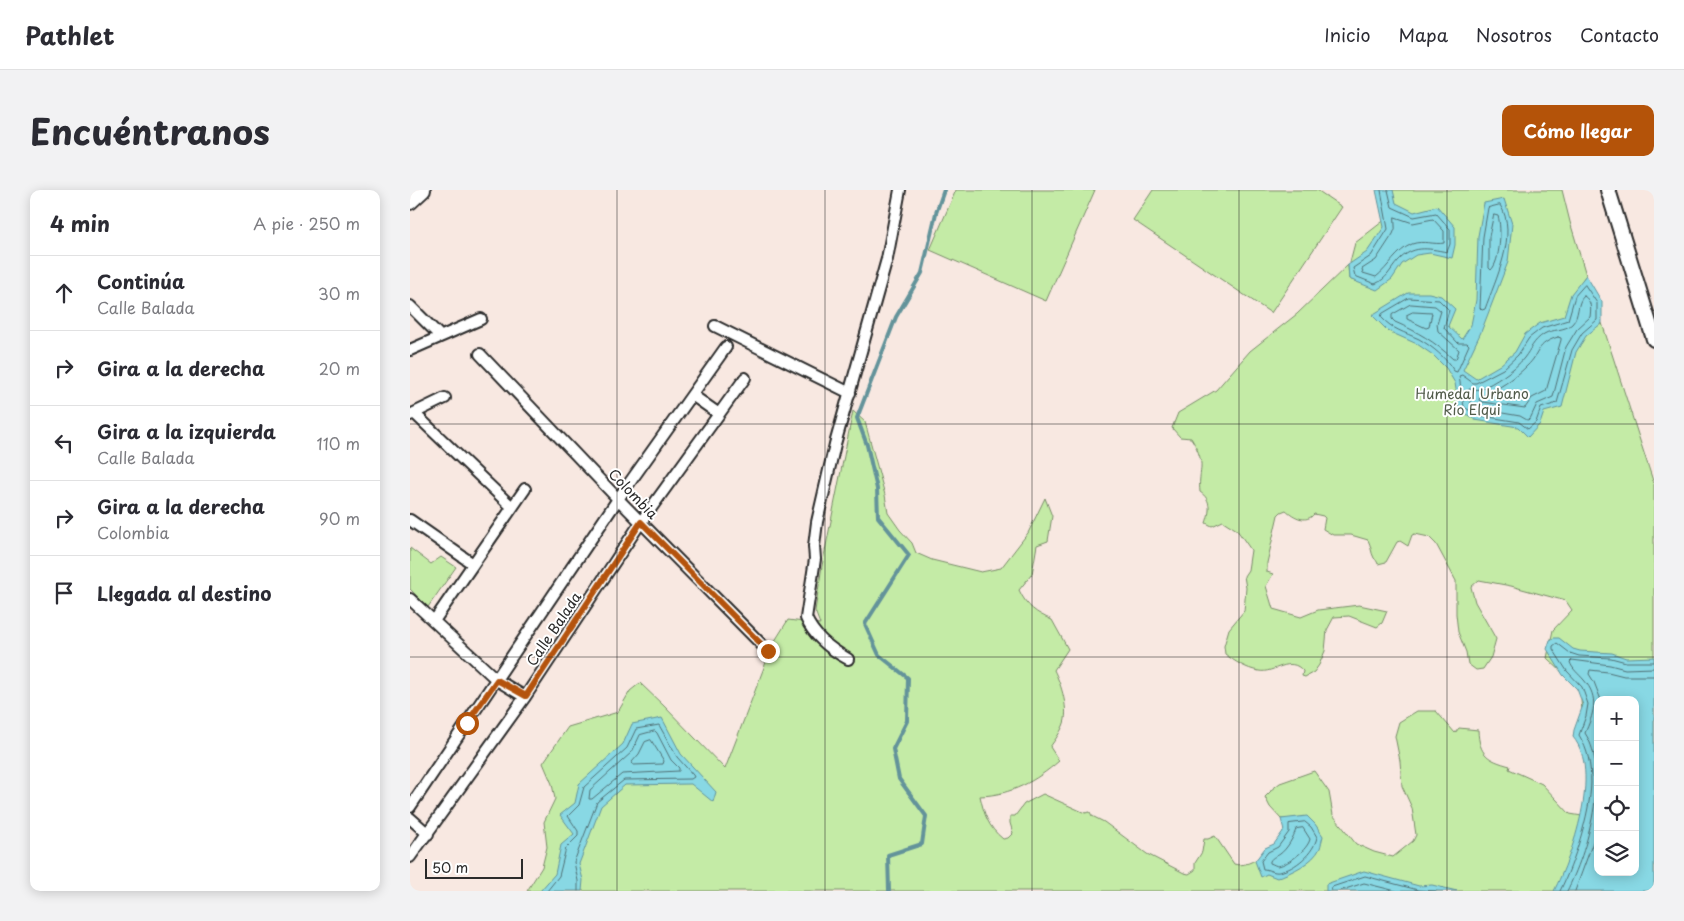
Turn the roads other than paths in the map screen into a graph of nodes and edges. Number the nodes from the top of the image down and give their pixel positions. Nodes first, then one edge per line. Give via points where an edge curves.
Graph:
1 (423, 190) edge
2 (900, 190) edge
3 (1608, 190) edge
4 (410, 202) edge
5 (410, 306) edge
6 (481, 319) dead end
7 (715, 326) dead end
8 (440, 336) junction
9 (1654, 339) edge
10 (726, 348) dead end
11 (410, 350) edge
12 (480, 354) dead end
13 (745, 378) dead end
14 (850, 393) junction
15 (692, 395) junction
16 (446, 398) dead end
17 (412, 414) edge
18 (719, 414) junction
19 (525, 489) dead end
20 (618, 499) junction
21 (512, 507) junction
22 (410, 520) edge
23 (641, 522) junction
24 (473, 564) junction
25 (410, 599) edge
26 (434, 621) junction
27 (768, 651) dead end
28 (848, 659) dead end
29 (497, 680) junction
30 (526, 696) junction
31 (410, 807) edge
32 (410, 818) edge
33 (428, 834) junction
34 (410, 858) edge

1 - 4 main road
2 - 14 street via 886,258
3 - 9 main road
5 - 8 street
6 - 8 street
7 - 14 street
8 - 11 street
10 - 15 street, Calle Balada
12 - 20 street, Colombia
13 - 18 street, Calle Balada
14 - 28 street via 817,522 806,618 821,641
15 - 18 street
15 - 20 street, Calle Balada
16 - 17 street
17 - 21 street
18 - 23 street, Calle Balada
19 - 21 street
20 - 23 street, Colombia
20 - 29 street, Calle Balada
21 - 24 street
22 - 24 street
23 - 27 street, Colombia
23 - 30 street, Calle Balada
24 - 26 street
25 - 26 street
26 - 29 street
29 - 30 street
29 - 31 street, Calle Balada
30 - 33 street, Calle Balada
32 - 33 street
33 - 34 street, Calle Balada

